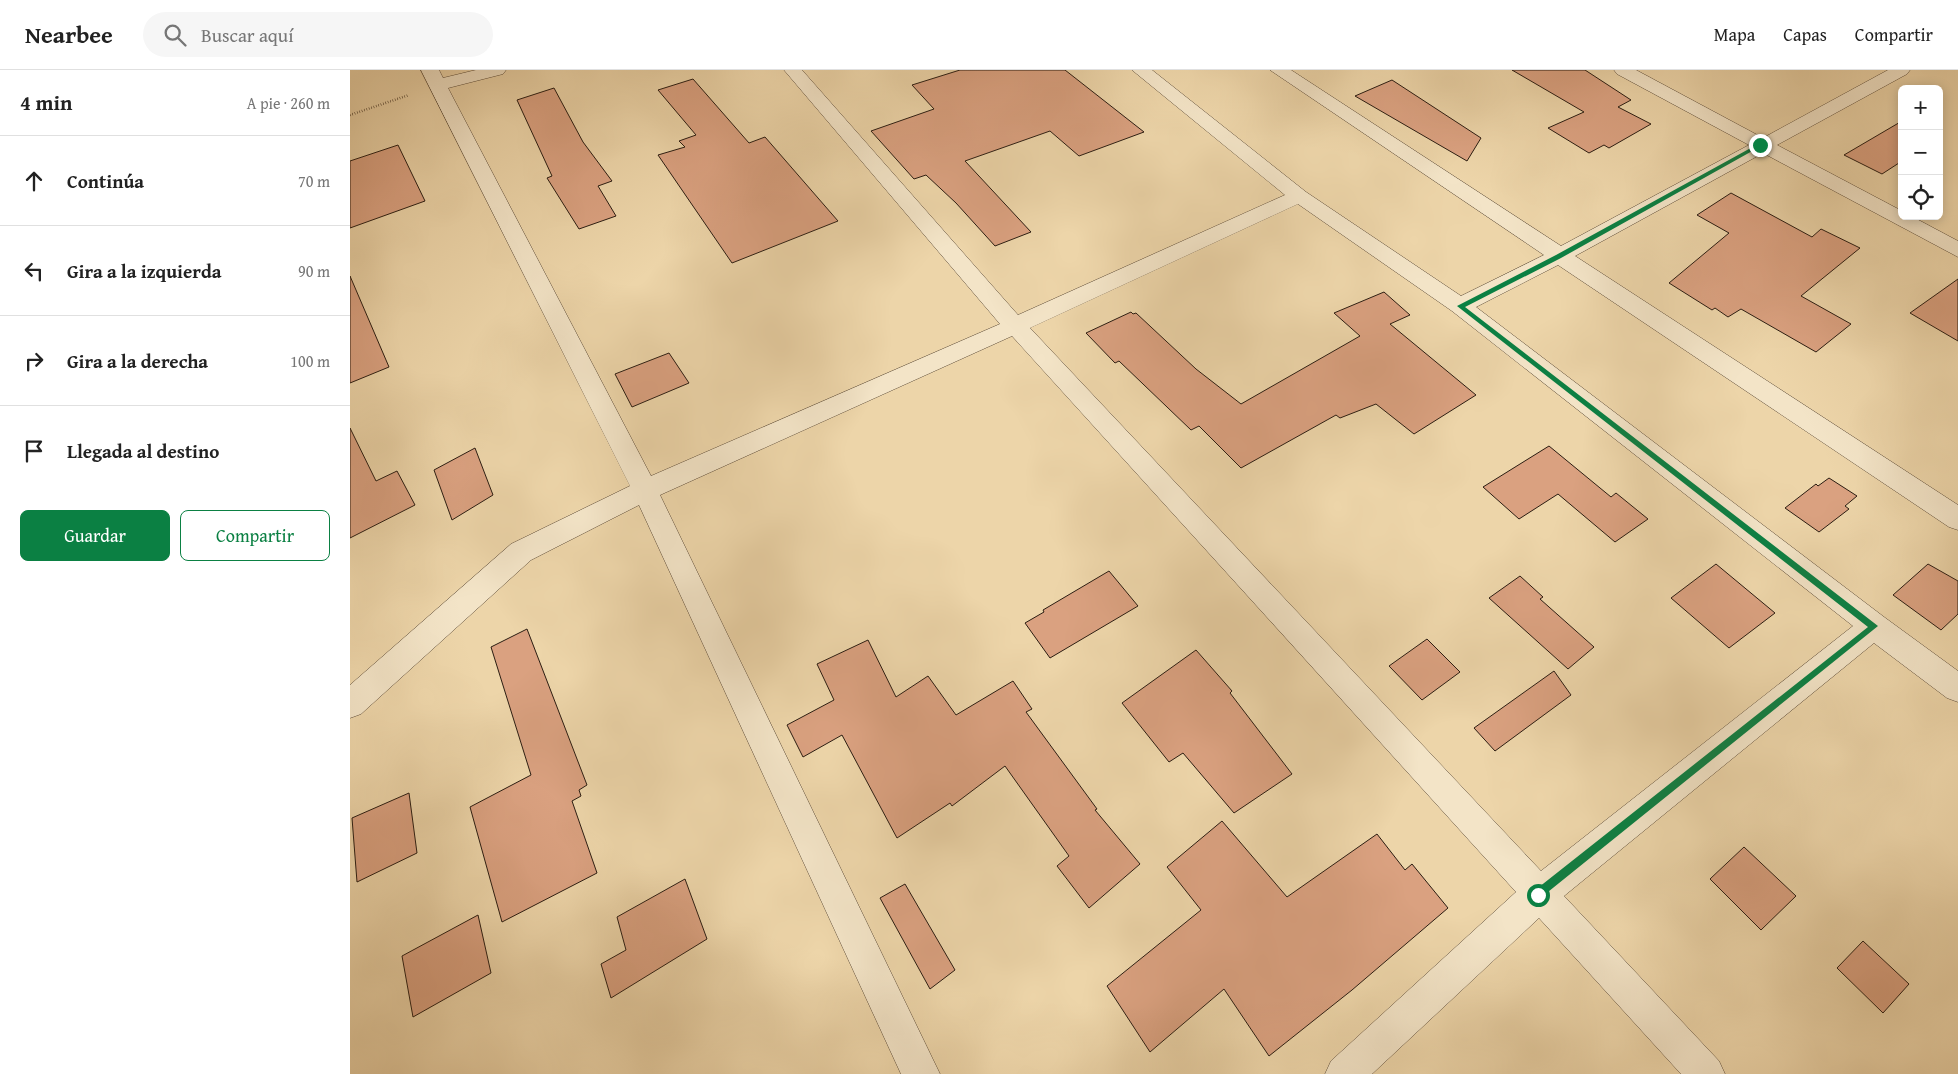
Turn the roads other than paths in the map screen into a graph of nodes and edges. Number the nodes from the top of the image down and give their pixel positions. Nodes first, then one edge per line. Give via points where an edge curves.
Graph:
1 (497, 70) edge
2 (793, 70) edge
3 (1141, 70) edge
4 (1279, 70) edge
5 (1623, 70) edge
6 (1901, 70) edge
7 (434, 78) edge
8 (1760, 145) junction
9 (1299, 196) junction
10 (1958, 250) edge
11 (1559, 256) junction
12 (1460, 306) junction
13 (1015, 326) junction
14 (645, 490) junction
15 (1958, 519) edge
16 (1874, 626) junction
17 (1958, 688) edge
18 (350, 704) edge
19 (1538, 895) junction
20 (921, 1074) edge
21 (1344, 1074) edge
22 (1706, 1074) edge

1 - 7 street
2 - 13 street
3 - 9 street
4 - 11 street
5 - 8 street
6 - 8 street
7 - 14 street
8 - 10 street
8 - 11 street
9 - 12 street
9 - 13 street
11 - 12 street
11 - 15 street
12 - 16 street
13 - 14 street
13 - 19 street
14 - 18 street via 521,552
14 - 20 street
16 - 17 street
16 - 19 street
19 - 21 street
19 - 22 street

